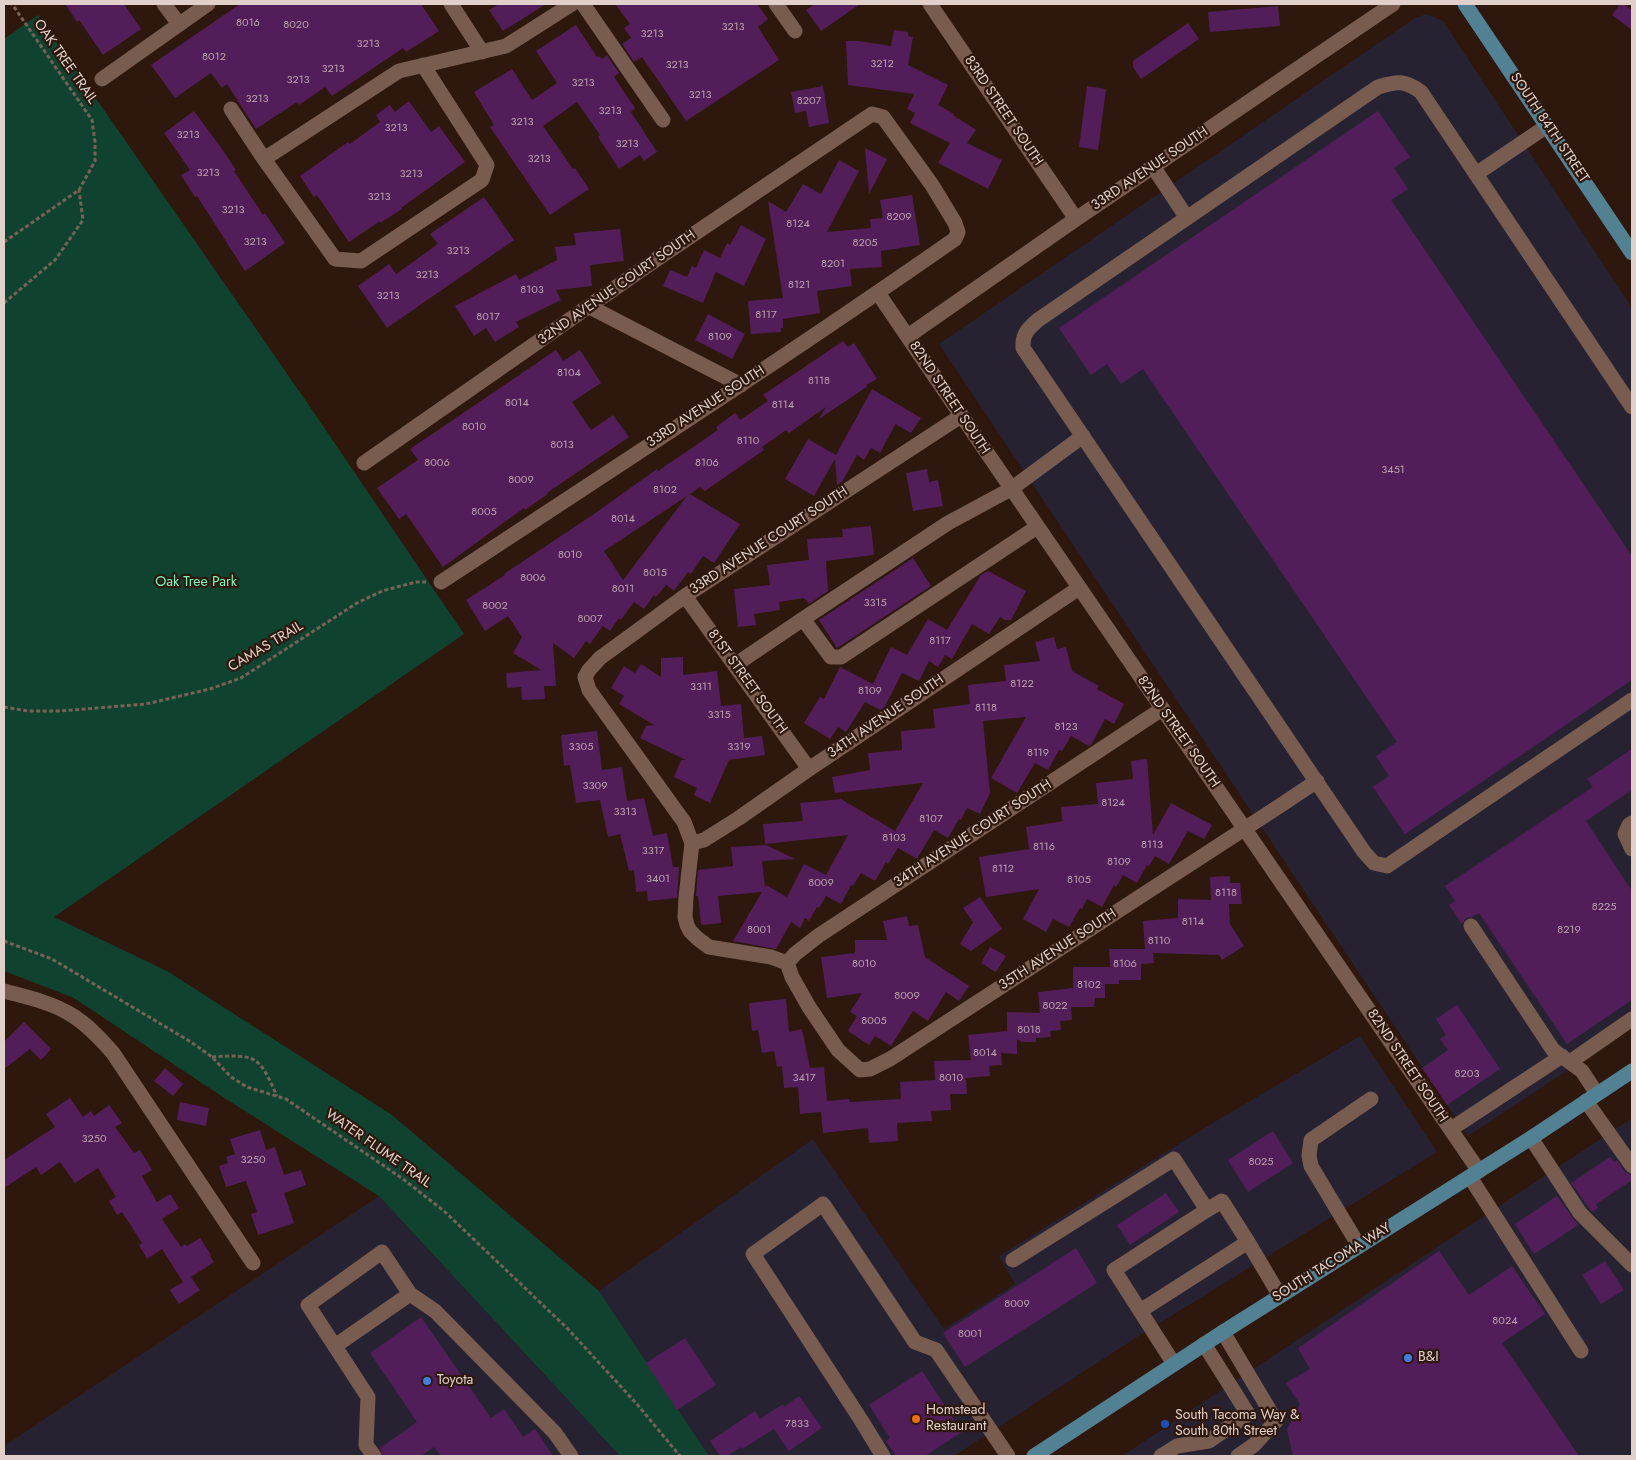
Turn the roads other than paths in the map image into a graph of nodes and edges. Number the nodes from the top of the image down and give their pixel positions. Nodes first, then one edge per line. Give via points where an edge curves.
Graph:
1 (164, 4) edge
2 (208, 4) edge
3 (451, 4) edge
4 (572, 4) edge
5 (583, 4) edge
6 (776, 4) edge
7 (930, 4) edge
8 (1394, 4) edge
9 (1466, 4) edge
10 (179, 24) junction
11 (795, 32) dead end
12 (482, 52) junction
13 (423, 65) junction
14 (102, 78) dead end
15 (231, 109) dead end
16 (872, 114) joint
17 (663, 120) dead end
18 (1547, 126) junction
19 (264, 159) junction
20 (1154, 168) junction
21 (1476, 174) junction
22 (1076, 218) junction
23 (1187, 218) junction
24 (1632, 253) edge
25 (878, 293) junction
26 (590, 307) junction
27 (908, 336) junction
28 (741, 385) junction
29 (1632, 407) edge
30 (961, 416) junction
31 (1083, 436) junction
32 (364, 463) dead end
33 (1011, 489) junction
34 (1037, 527) junction
35 (441, 582) road end
36 (1079, 588) junction
37 (685, 596) junction
38 (803, 618) junction
39 (735, 665) junction
40 (1632, 700) edge
41 (1162, 709) junction
42 (809, 769) junction
43 (1317, 781) junction
44 (1245, 829) junction
45 (1629, 829) edge
46 (692, 844) junction
47 (1632, 849) edge
48 (1471, 926) dead end
49 (787, 963) junction
50 (4, 991) edge
51 (1632, 1019) edge
52 (1566, 1059) junction
53 (1632, 1071) edge
54 (1591, 1098) junction
55 (1371, 1099) dead end
56 (1451, 1129) junction
57 (1531, 1138) junction
58 (1632, 1166) edge
59 (1474, 1174) junction
60 (1208, 1210) junction
61 (1248, 1242) junction
62 (1359, 1246) junction
63 (1013, 1260) dead end
64 (253, 1263) dead end
65 (1632, 1265) edge
66 (410, 1294) junction
67 (1280, 1296) junction
68 (1140, 1311) junction
69 (1223, 1332) junction
70 (1204, 1344) junction
71 (335, 1346) junction
72 (1581, 1351) dead end
73 (1174, 1364) junction
74 (374, 1456) edge
75 (571, 1456) edge
76 (883, 1456) edge
77 (1008, 1456) edge
78 (1034, 1456) edge
79 (1161, 1456) edge
80 (1238, 1456) edge

1 - 10 street
2 - 10 street
3 - 12 street
4 - 12 street via 506,46
5 - 17 street
6 - 11 street
7 - 22 street, 83RD STREET SOUTH
8 - 20 street, 33RD AVENUE SOUTH
9 - 18 main road, SOUTH 84TH STREET
10 - 14 street
12 - 13 street
13 - 19 street via 399,71
13 - 19 street via 487,165 482,180 361,260 335,259
15 - 19 street
16 - 25 street, 33RD AVENUE SOUTH via 883,117 932,184 958,232 955,239
16 - 26 street, 32ND AVENUE COURT SOUTH
18 - 21 street
18 - 24 main road, SOUTH 84TH STREET
20 - 22 street, 33RD AVENUE SOUTH
20 - 23 street
21 - 23 street via 1421,92 1409,84 1394,82 1378,87
21 - 29 street
22 - 27 street, 33RD AVENUE SOUTH
23 - 31 street via 1026,331 1022,340 1024,348
25 - 27 street, 82ND STREET SOUTH
25 - 28 street, 33RD AVENUE SOUTH
26 - 28 street
26 - 32 street, 32ND AVENUE COURT SOUTH
27 - 30 street, 82ND STREET SOUTH
28 - 35 street, 33RD AVENUE SOUTH
30 - 33 street, 82ND STREET SOUTH
30 - 37 street, 33RD AVENUE COURT SOUTH
31 - 33 street
31 - 43 street
33 - 34 street, 82ND STREET SOUTH
33 - 38 street via 948,523
34 - 36 street, 82ND STREET SOUTH
34 - 38 street via 841,657 832,657
36 - 41 street, 82ND STREET SOUTH
36 - 42 street, 34TH AVENUE SOUTH
37 - 39 street, 81ST STREET SOUTH
37 - 46 street, 33RD AVENUE COURT SOUTH via 600,658 586,676 589,690 684,822
38 - 39 street
39 - 42 street, 81ST STREET SOUTH
40 - 43 street via 1387,866 1374,863 1364,852
41 - 44 street, 82ND STREET SOUTH
41 - 49 street, 34TH AVENUE COURT SOUTH via 818,936
42 - 46 street, 34TH AVENUE SOUTH via 739,818
43 - 44 street, 35TH AVENUE SOUTH
44 - 49 street, 35TH AVENUE SOUTH via 870,1069 860,1070 838,1050 805,1000
44 - 56 street, 82ND STREET SOUTH
45 - 47 street
46 - 49 street via 685,917 690,931 709,947 771,957
48 - 52 street via 1553,1050
50 - 64 street via 50,1004 92,1030 113,1053
51 - 52 street
52 - 54 street via 1582,1071
52 - 56 street
53 - 54 main road, SOUTH TACOMA WAY
54 - 57 main road, SOUTH TACOMA WAY
54 - 58 street
55 - 62 street via 1311,1140 1309,1156 1311,1166
56 - 59 street, 82ND STREET SOUTH
57 - 59 main road, SOUTH TACOMA WAY
57 - 65 street via 1580,1213
59 - 62 main road, SOUTH TACOMA WAY
59 - 72 street, 82ND STREET SOUTH
60 - 61 street via 1222,1201
60 - 63 street via 1174,1159
60 - 68 street via 1114,1270
61 - 67 street
61 - 68 street
62 - 67 main road, SOUTH TACOMA WAY
66 - 71 street
66 - 71 street via 382,1252 308,1304
66 - 75 street via 435,1311 555,1433
67 - 69 main road, SOUTH TACOMA WAY
68 - 73 street
69 - 70 main road, SOUTH TACOMA WAY
69 - 80 street via 1276,1421 1254,1445
70 - 73 main road, SOUTH TACOMA WAY
70 - 79 street via 1248,1414 1209,1441 1177,1446
71 - 74 street via 368,1397 366,1445
73 - 78 main road, SOUTH TACOMA WAY
76 - 77 street via 753,1254 823,1204 915,1342 936,1350

